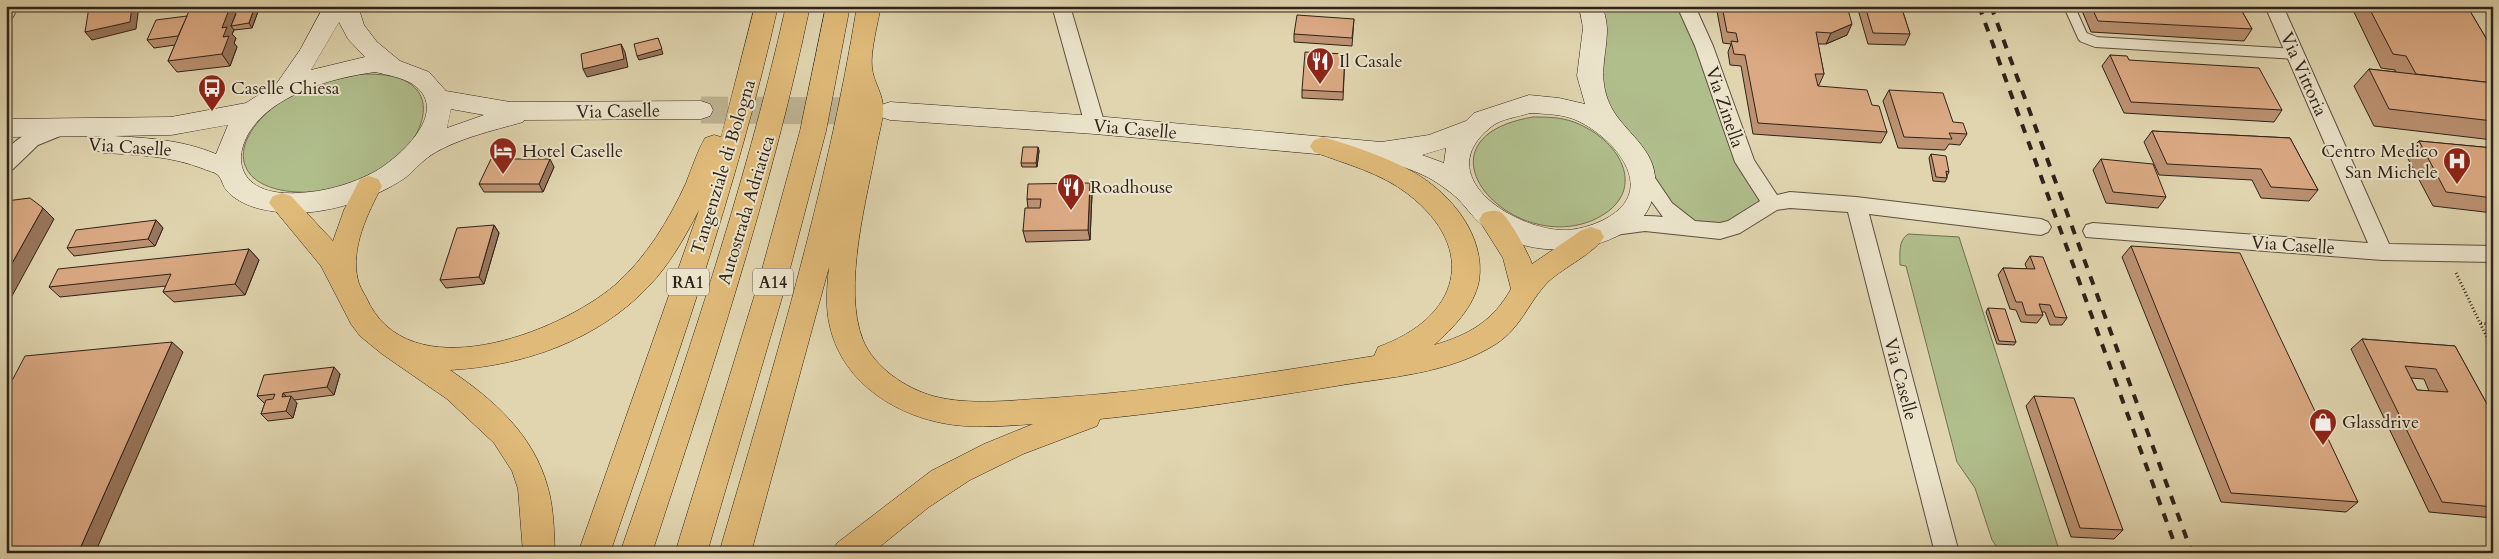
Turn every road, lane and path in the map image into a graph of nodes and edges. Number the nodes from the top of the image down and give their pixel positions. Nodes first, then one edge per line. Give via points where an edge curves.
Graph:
1 (10, 6) edge
2 (336, 6) edge
3 (346, 6) edge
4 (767, 6) edge
5 (798, 6) edge
6 (838, 6) edge
7 (869, 6) edge
8 (1061, 6) edge
9 (1591, 6) edge
10 (1686, 6) edge
11 (2069, 6) edge
12 (2274, 6) edge
13 (6, 14) edge
14 (2295, 54) junction
15 (859, 65) junction
16 (391, 66) junction
17 (754, 67) junction
18 (1589, 76) junction
19 (285, 89) junction
20 (438, 98) junction
21 (1529, 104) junction
22 (256, 110) junction
23 (701, 110) tunnel mouth
24 (890, 111) tunnel mouth
25 (535, 112) junction
26 (1095, 125) junction
27 (65, 126) junction
28 (6, 128) edge
29 (1613, 128) junction
30 (1469, 129) junction
31 (17, 142) edge
32 (1323, 146) junction
33 (1381, 151) junction
34 (417, 152) junction
35 (6, 164) edge
36 (229, 169) junction
37 (1644, 178) junction
38 (369, 186) junction
39 (1462, 189) junction
40 (282, 203) junction
41 (1772, 203) junction
42 (1856, 205) junction
43 (1492, 220) junction
44 (1690, 227) junction
45 (2041, 227) dead end
46 (2094, 231) dead end
47 (1603, 232) junction
48 (2382, 252) junction
49 (2446, 252) junction
50 (2493, 254) edge
51 (344, 281) junction
52 (1525, 290) junction
53 (2480, 323) junction
54 (2493, 325) edge
55 (396, 348) junction
56 (2493, 350) edge
57 (1334, 374) junction
58 (1110, 407) junction
59 (539, 553) edge
60 (594, 553) edge
61 (636, 553) edge
62 (692, 553) edge
63 (735, 553) edge
64 (848, 553) edge
65 (1947, 553) edge

1 - 13 street
2 - 19 main road
3 - 16 main road via 357,37
4 - 17 highway, Tangenziale di Bologna / RA1
5 - 61 highway, Autostrada Adriatica / A14 via 768,140 709,333
6 - 62 highway, A14 via 813,131 772,284
7 - 15 highway
8 - 26 street
9 - 18 main road via 1595,28
10 - 41 street, Via Zinella via 1704,46 1745,162
11 - 14 lane via 2083,38 2096,42
12 - 14 street, Via Vittoria
14 - 48 street, Via Vittoria
15 - 58 highway via 871,107 844,260 841,302 844,326 859,361 890,390 909,400 954,412 1005,413
15 - 63 highway via 831,203
16 - 19 main road via 344,67
16 - 20 main road via 423,77
17 - 55 highway via 723,115 702,178 686,211 655,258 626,292 552,338 516,350 446,358
17 - 60 highway, Tangenziale di Bologna / RA1 via 716,197
18 - 21 main road, Via Caselle via 1567,91
18 - 29 main road, Via Caselle via 1596,102
19 - 22 main road
20 - 25 main road, Via Caselle via 495,109
20 - 34 main road via 437,122
21 - 29 main road, Via Caselle via 1574,109
21 - 30 main road, Via Caselle via 1505,108
22 - 27 main road, Via Caselle via 191,124
22 - 36 main road via 235,136 230,147
23 - 25 main road, Via Caselle
24 - 26 main road, Via Caselle
25 - 34 main road, Via Caselle via 474,126
26 - 32 main road, Via Caselle
27 - 28 main road, Via Caselle
27 - 31 street, Via Caselle
29 - 37 main road, Via Caselle via 1638,159
30 - 33 main road, Via Caselle via 1439,143 1408,150
30 - 39 main road, Via Caselle via 1459,145 1455,166
31 - 35 street, Via Caselle
31 - 36 main road, Via Caselle via 133,144 166,148 189,153
32 - 33 main road, Via Caselle
32 - 57 highway via 1397,174 1417,187 1440,208 1454,228 1467,261 1462,294 1440,325 1420,341
33 - 39 main road, Via Caselle via 1434,170
34 - 38 main road via 396,170
36 - 40 main road via 236,184 245,191 257,198
37 - 44 street, Via Caselle via 1664,208
37 - 47 main road via 1638,206
38 - 40 main road via 322,201
38 - 51 highway via 346,234
39 - 43 main road, Via Caselle
40 - 51 highway via 326,249
41 - 42 street, Via Caselle via 1790,200
41 - 44 street, Via Caselle via 1733,228 1720,231
42 - 45 street, Via Caselle
42 - 65 street, Via Caselle
43 - 47 main road, Via Caselle via 1525,235 1562,240
43 - 52 highway via 1516,256
44 - 47 street, Via Caselle via 1645,223
46 - 48 street, Via Caselle
47 - 52 highway via 1550,262
48 - 49 street, Via Caselle
49 - 50 street, Via Caselle
49 - 53 path
51 - 55 highway via 364,321
52 - 57 highway via 1506,320 1483,338 1457,351 1419,361
53 - 54 path
53 - 56 path
55 - 59 highway via 472,404 503,431 519,452 532,487
57 - 58 highway
58 - 64 highway via 1015,444 944,479 898,511

